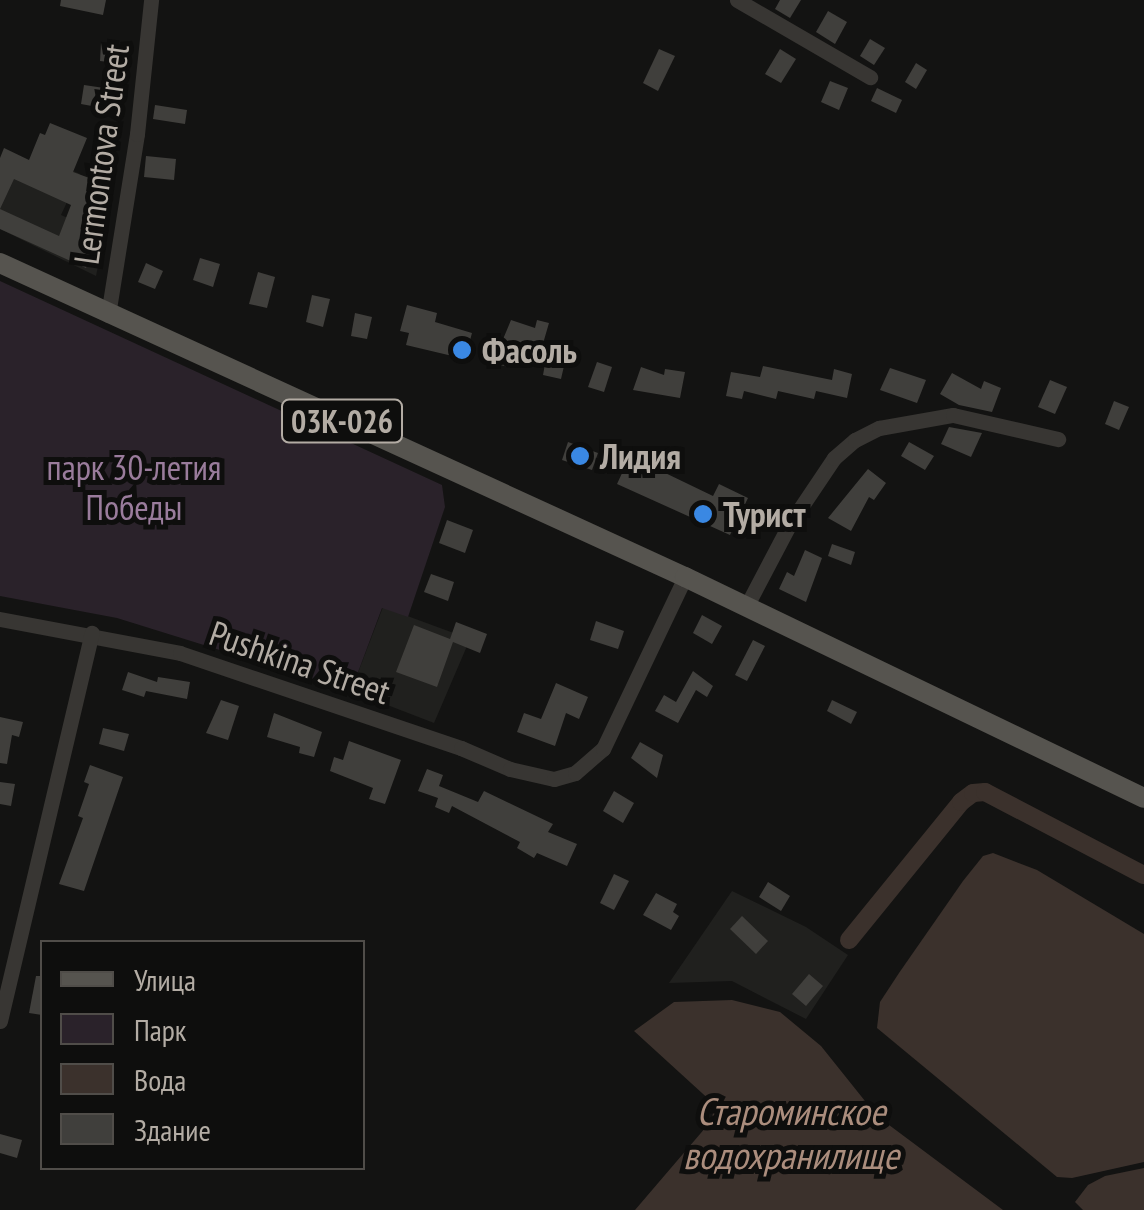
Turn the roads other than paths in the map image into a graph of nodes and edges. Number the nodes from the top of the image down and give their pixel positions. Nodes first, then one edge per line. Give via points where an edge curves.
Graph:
1 (151, 0) edge
2 (737, 0) edge
3 (870, 77) dead end
4 (0, 263) edge
5 (108, 315) junction
6 (1058, 439) dead end
7 (685, 577) junction
8 (746, 607) junction
9 (0, 619) edge
10 (92, 634) junction
11 (1144, 798) edge
12 (0, 1021) edge

1 - 5 street, Lermontova Street
2 - 3 street
4 - 5 main road, 03К-026
5 - 7 main road, 03К-026
6 - 8 street via 953,415 879,428 834,458 788,525
7 - 8 main road, 03К-026
7 - 10 street, Pushkina Street via 603,749 575,773 554,779 180,654
8 - 11 main road, 03К-026
9 - 10 street, Pushkina Street
10 - 12 street

